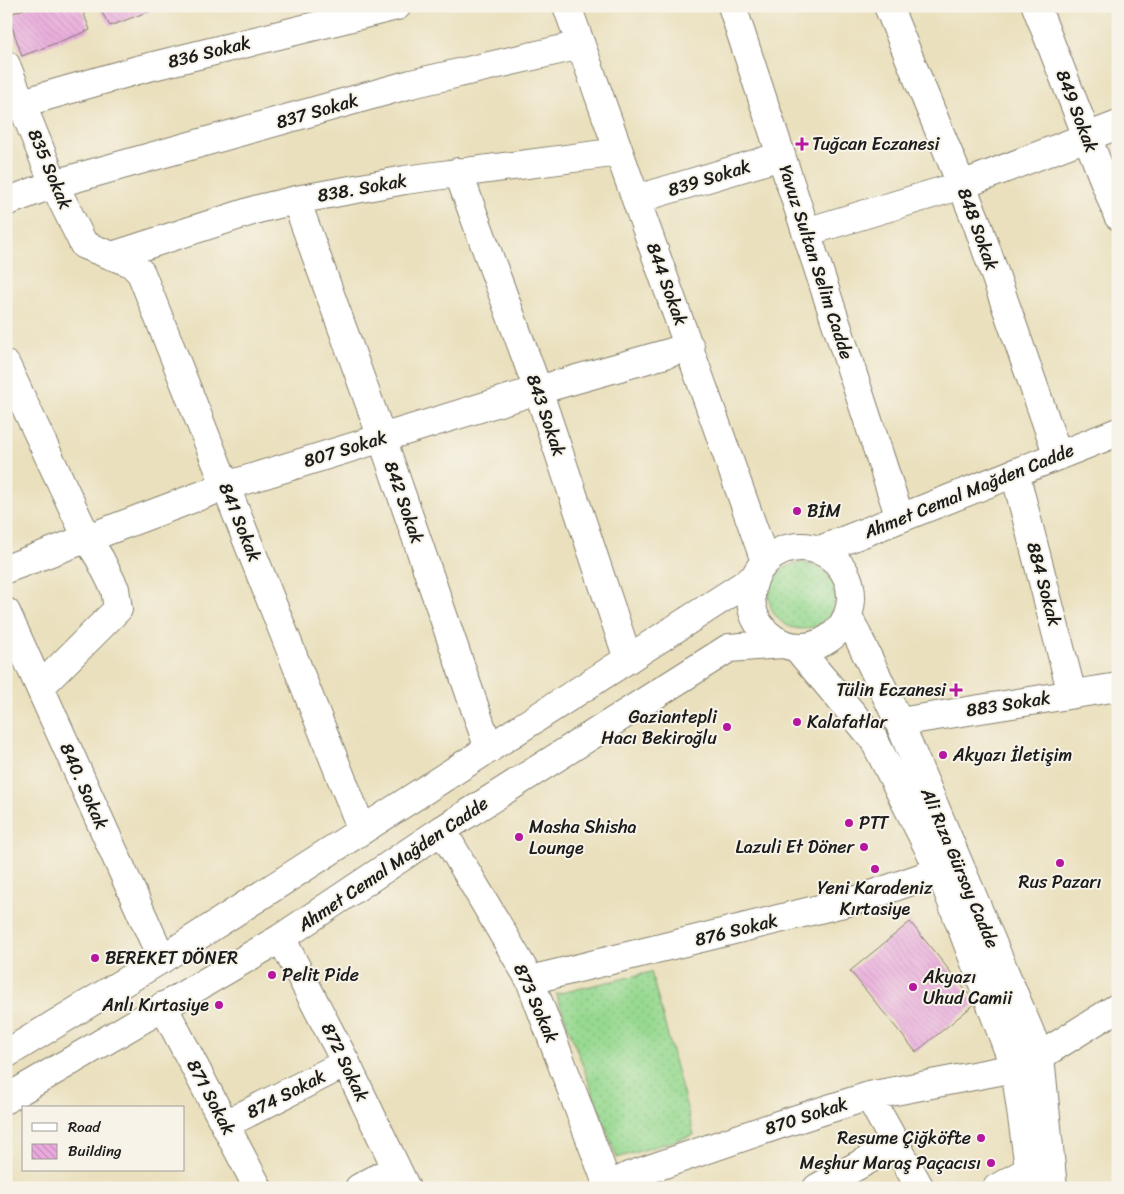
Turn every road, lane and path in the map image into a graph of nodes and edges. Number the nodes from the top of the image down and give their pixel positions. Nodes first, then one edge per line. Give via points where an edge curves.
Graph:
1 (397, 6) edge
2 (567, 6) edge
3 (732, 6) edge
4 (888, 6) edge
5 (1036, 6) edge
6 (581, 46) junction
7 (6, 65) edge
8 (22, 103) junction
9 (1118, 125) edge
10 (1086, 136) junction
11 (619, 152) junction
12 (781, 156) junction
13 (458, 172) junction
14 (54, 184) junction
15 (962, 185) junction
16 (637, 199) junction
17 (296, 200) junction
18 (6, 202) edge
19 (1118, 216) edge
20 (806, 232) junction
21 (84, 244) joint
22 (112, 256) junction
23 (690, 347) junction
24 (6, 366) edge
25 (538, 390) junction
26 (1118, 432) edge
27 (382, 438) junction
28 (1058, 456) junction
29 (1015, 473) junction
30 (226, 486) junction
31 (900, 518) junction
32 (87, 538) junction
33 (820, 550) junction
34 (6, 569) edge
35 (760, 570) junction
36 (6, 612) edge
37 (848, 616) junction
38 (789, 646) junction
39 (628, 659) junction
40 (40, 687) junction
41 (1118, 687) edge
42 (1072, 694) junction
43 (899, 722) junction
44 (489, 749) junction
45 (362, 830) junction
46 (442, 830) junction
47 (940, 870) junction
48 (281, 938) junction
49 (162, 959) junction
50 (530, 980) junction
51 (163, 1006) junction
52 (1118, 1007) edge
53 (7, 1051) edge
54 (1040, 1056) junction
55 (346, 1062) junction
56 (1015, 1068) junction
57 (869, 1096) junction
58 (6, 1099) edge
59 (226, 1124) junction
60 (895, 1145) junction
61 (401, 1178) edge
62 (1031, 1179) edge
63 (606, 1187) edge
64 (258, 1188) edge
65 (359, 1188) edge
66 (817, 1188) edge
67 (920, 1188) edge
68 (997, 1188) edge
69 (1053, 1188) edge

1 - 8 street, 836 Sokak via 141,69
2 - 6 street, 844 Sokak
3 - 12 street, Yavuz Sultan Selim Cadde
4 - 15 street, 848 Sokak
5 - 10 street, 849 Sokak
6 - 11 street, 844 Sokak
6 - 14 street, 837 Sokak via 411,84
7 - 8 street, 835 Sokak
8 - 14 street, 835 Sokak
9 - 10 street
10 - 15 street
10 - 19 street, 849 Sokak
11 - 13 street, 838. Sokak
11 - 16 street, 844 Sokak
12 - 16 street, 839 Sokak
12 - 20 street, Yavuz Sultan Selim Cadde
13 - 17 street, 838. Sokak
13 - 25 street, 843 Sokak
14 - 18 street, 837 Sokak
14 - 21 street, 835 Sokak
15 - 20 street
15 - 28 street, 848 Sokak
16 - 23 street, 844 Sokak
17 - 22 street, 838. Sokak
17 - 27 street, 842 Sokak
20 - 31 street, Yavuz Sultan Selim Cadde
21 - 22 street, 841 Sokak
22 - 30 street, 841 Sokak via 131,263 141,273
23 - 25 street, 807 Sokak
23 - 35 street, 844 Sokak
24 - 32 street
25 - 27 street, 807 Sokak
25 - 39 street, 843 Sokak
26 - 28 street, Ahmet Cemal Mağden Cadde
27 - 30 street, 807 Sokak
27 - 44 street, 842 Sokak
28 - 29 street, Ahmet Cemal Mağden Cadde
29 - 31 street, Ahmet Cemal Mağden Cadde
29 - 42 street, 884 Sokak
30 - 32 street, 807 Sokak
30 - 45 street, 841 Sokak
31 - 33 street, Ahmet Cemal Mağden Cadde
32 - 34 street, 807 Sokak
32 - 40 street via 115,589 118,609
33 - 35 street via 806,546 791,547 777,552
33 - 37 street via 834,558 844,570 852,601
35 - 38 street via 750,594 752,609 768,636
35 - 39 street
36 - 40 street, 840. Sokak
37 - 38 street via 840,630 828,640 813,646
37 - 43 street, Ali Rıza Gürsoy Cadde
38 - 46 street, Ahmet Cemal Mağden Cadde via 729,648
38 - 47 street, Ali Rıza Gürsoy Cadde via 873,738
39 - 44 street
40 - 49 street, 840. Sokak
41 - 42 street, 883 Sokak
42 - 43 street, 883 Sokak
43 - 54 street, Ali Rıza Gürsoy Cadde
44 - 45 street
45 - 49 street
46 - 48 street, Ahmet Cemal Mağden Cadde
46 - 50 street, 873 Sokak
47 - 50 street, 876 Sokak via 860,899
47 - 56 street, Ali Rıza Gürsoy Cadde
48 - 51 street, Ahmet Cemal Mağden Cadde
48 - 55 street, 872 Sokak
49 - 53 street
50 - 63 street, 873 Sokak
51 - 58 street, Ahmet Cemal Mağden Cadde
51 - 59 street, 871 Sokak
52 - 54 street
54 - 69 street, Ali Rıza Gürsoy Cadde
55 - 59 street, 874 Sokak
55 - 61 street, 872 Sokak
56 - 57 street, 870 Sokak
56 - 62 street, Ali Rıza Gürsoy Cadde
57 - 60 street
57 - 63 street, 870 Sokak via 778,1124
59 - 64 street, 871 Sokak
60 - 66 street
60 - 67 street
61 - 65 street
62 - 68 street

